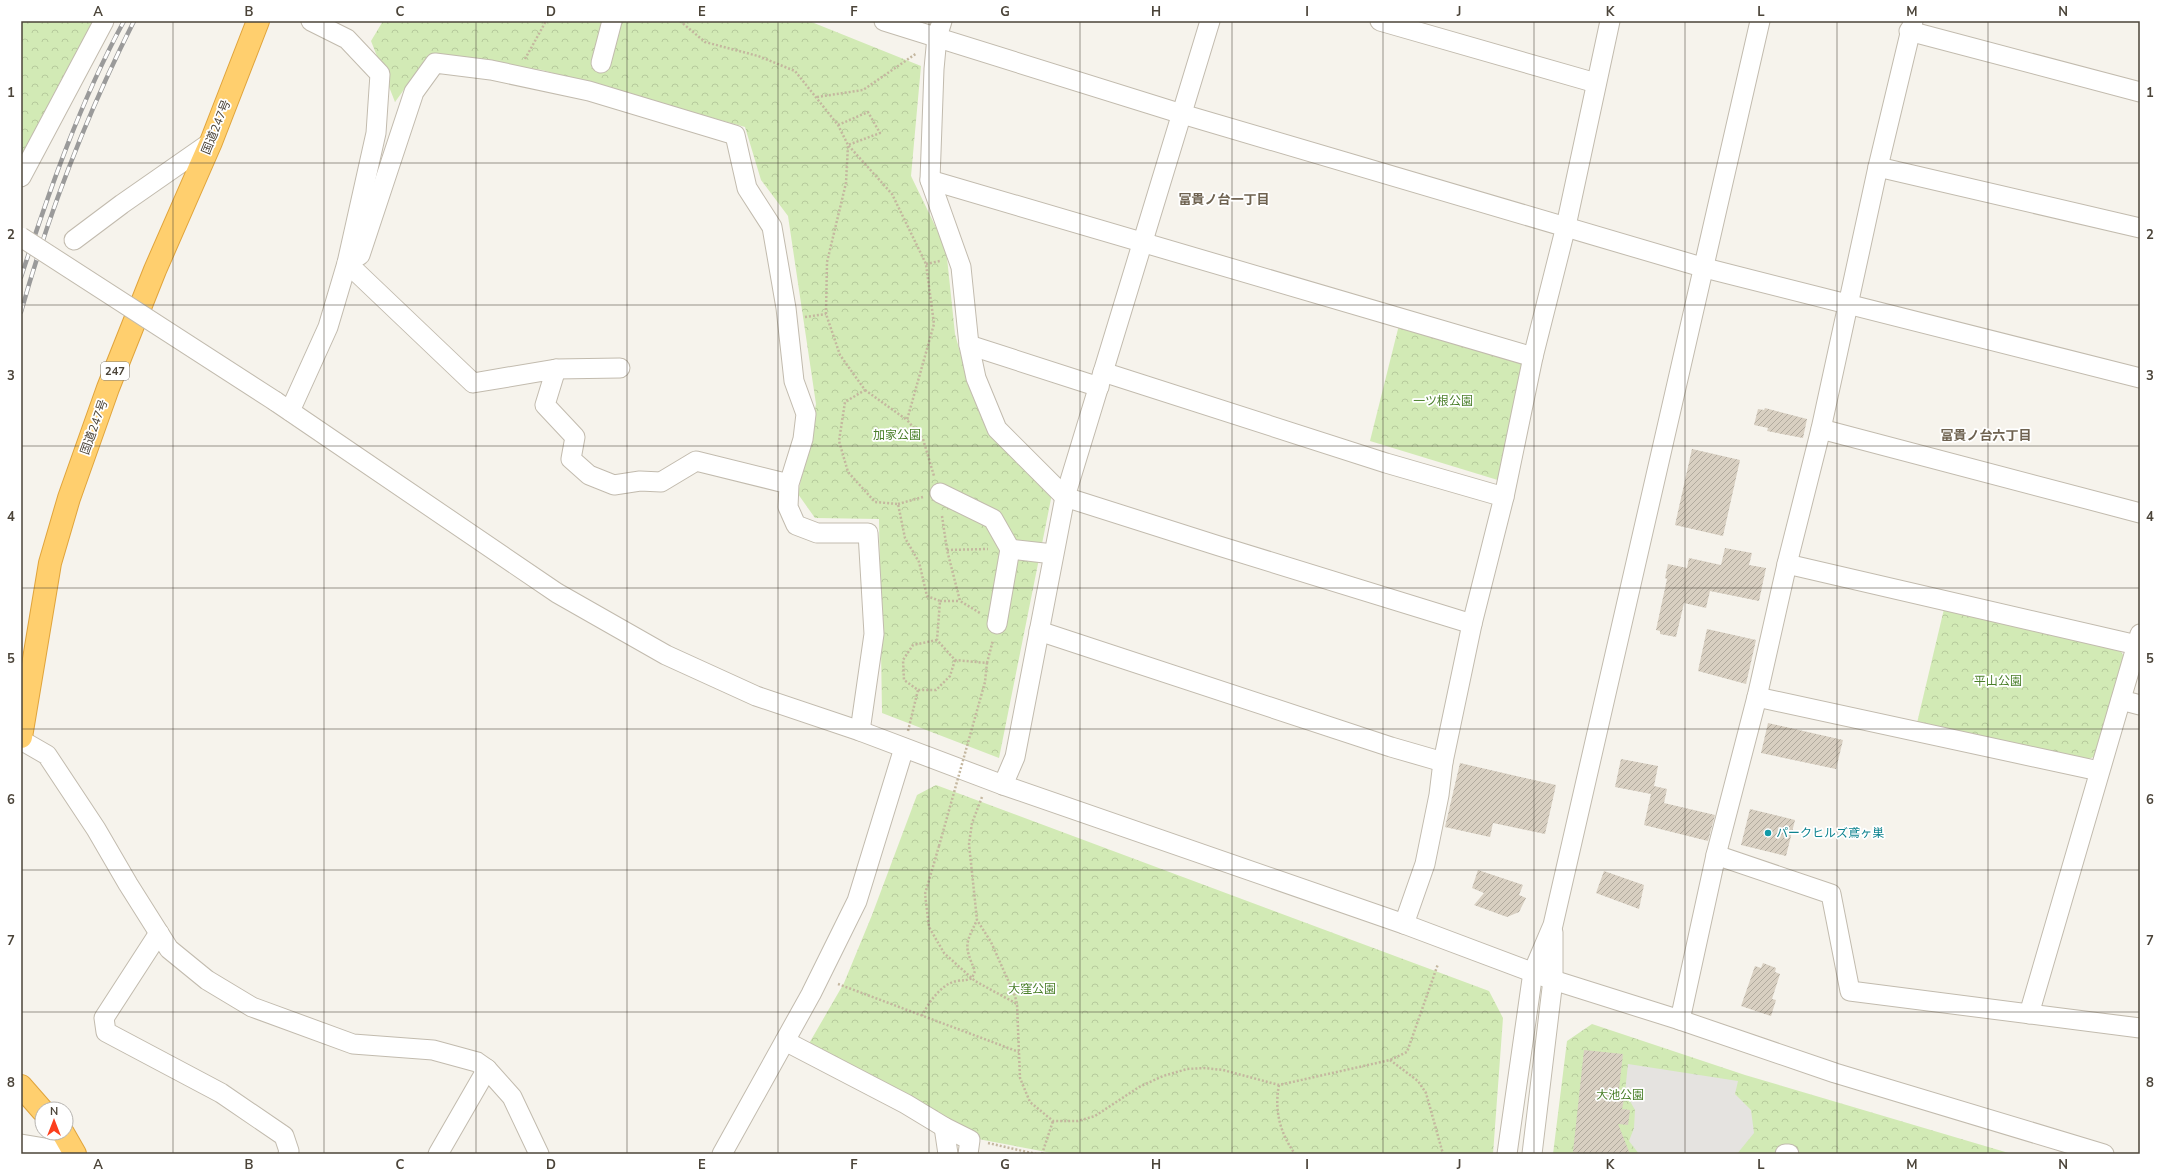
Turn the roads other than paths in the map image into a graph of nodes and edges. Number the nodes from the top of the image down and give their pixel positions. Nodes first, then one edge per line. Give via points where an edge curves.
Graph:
1 (104, 21) edge
2 (258, 21) edge
3 (311, 21) edge
4 (612, 21) edge
5 (884, 21) edge
6 (1210, 21) edge
7 (1380, 21) edge
8 (1610, 21) edge
9 (1760, 21) edge
10 (1911, 26) edge
11 (938, 35) edge
12 (601, 64) dead end
13 (1596, 82) junction
14 (2140, 92) edge
15 (1182, 114) junction
16 (211, 142) junction
17 (1878, 167) junction
18 (21, 177) edge
19 (930, 180) junction
20 (1566, 226) junction
21 (2140, 228) edge
22 (21, 237) edge
23 (74, 240) dead end
24 (1143, 244) junction
25 (347, 263) junction
26 (1704, 268) junction
27 (1848, 304) junction
28 (969, 345) junction
29 (1533, 357) junction
30 (620, 368) dead end
31 (556, 369) junction
32 (2140, 378) edge
33 (1101, 379) junction
34 (290, 411) junction
35 (1821, 429) junction
36 (789, 484) junction
37 (940, 493) road end
38 (1065, 496) junction
39 (1504, 497) junction
40 (2140, 514) edge
41 (1010, 549) junction
42 (1053, 554) junction
43 (1787, 564) junction
44 (997, 624) road end
45 (1472, 624) junction
46 (1039, 631) junction
47 (2138, 640) edge
48 (1757, 697) junction
49 (2121, 700) junction
50 (2140, 705) edge
51 (860, 731) junction
52 (21, 737) edge
53 (21, 740) edge
54 (904, 748) junction
55 (1443, 762) junction
56 (2099, 771) junction
57 (1003, 785) junction
58 (1716, 855) junction
59 (1404, 924) junction
60 (1553, 925) junction
61 (158, 933) junction
62 (1533, 972) junction
63 (1553, 980) junction
64 (2029, 1014) junction
65 (1680, 1020) junction
66 (2140, 1028) edge
67 (785, 1041) junction
68 (487, 1069) junction
69 (21, 1086) edge
70 (34, 1101) edge
71 (944, 1127) junction
72 (68, 1141) edge
73 (21, 1144) edge
74 (969, 1148) edge
75 (75, 1154) edge
76 (288, 1154) edge
77 (438, 1154) edge
78 (539, 1154) edge
79 (722, 1154) edge
80 (948, 1154) edge
81 (1507, 1154) edge
82 (1532, 1154) edge
83 (1785, 1154) edge
84 (1789, 1154) edge
85 (2104, 1154) edge

1 - 18 street
2 - 16 highway, 国道247号 / 247
3 - 25 street via 347,38 380,74 376,133
4 - 12 street
5 - 11 street
6 - 15 street
7 - 13 street
8 - 13 street
9 - 26 street
10 - 14 street
10 - 17 street
11 - 15 street
11 - 19 street via 934,69
13 - 20 street
15 - 20 street
15 - 24 street
16 - 23 street
16 - 52 highway, 国道247号 / 247 via 155,270 111,380 69,498 50,563
17 - 21 street
17 - 27 street
19 - 24 street
19 - 28 street via 961,267
20 - 26 street
20 - 29 street
22 - 34 street, bridge
24 - 29 street
24 - 33 street
25 - 31 street via 473,383
25 - 34 street via 328,327
25 - 36 street via 360,255 414,92 435,64 491,70 589,91 735,135 747,188 772,227 786,308 794,381 806,414 803,439
26 - 27 street
26 - 60 street
27 - 32 street
27 - 35 street
28 - 33 street
28 - 38 street via 976,378 997,428
29 - 39 street
30 - 31 street
31 - 36 street via 545,405 574,436 571,459 589,475 614,484 661,482 696,461
33 - 38 street
33 - 39 street
34 - 51 street via 556,593 666,655 756,696
35 - 40 street
35 - 43 street
36 - 51 street via 788,507 796,526 817,534 868,533 874,634
37 - 41 street via 993,519
38 - 42 street
38 - 45 street
39 - 45 street
41 - 42 street
41 - 44 street
42 - 46 street
43 - 47 street
43 - 48 street
45 - 55 street
46 - 55 street
46 - 57 street via 1015,757
47 - 49 street
48 - 56 street
48 - 58 street
49 - 50 street
49 - 56 street
51 - 54 street
53 - 61 street via 47,755 96,829
54 - 57 street
54 - 67 street via 857,901
55 - 59 street via 1425,864
56 - 64 street
57 - 59 street
58 - 64 street via 1831,894 1850,991
58 - 65 street
59 - 62 street
60 - 62 street
60 - 63 street
61 - 68 street via 169,949 207,980 252,1007 353,1044 433,1050 476,1062
61 - 76 street via 104,1018 106,1032 221,1093 284,1136
62 - 63 street
62 - 81 street
63 - 65 street
63 - 82 street
64 - 66 street
65 - 85 street via 1835,1073
67 - 71 street via 906,1104
67 - 79 street
68 - 77 street
68 - 78 street via 512,1097
69 - 70 highway
71 - 74 street via 970,1140
71 - 80 street
72 - 75 highway
73 - 75 street
83 - 84 street

